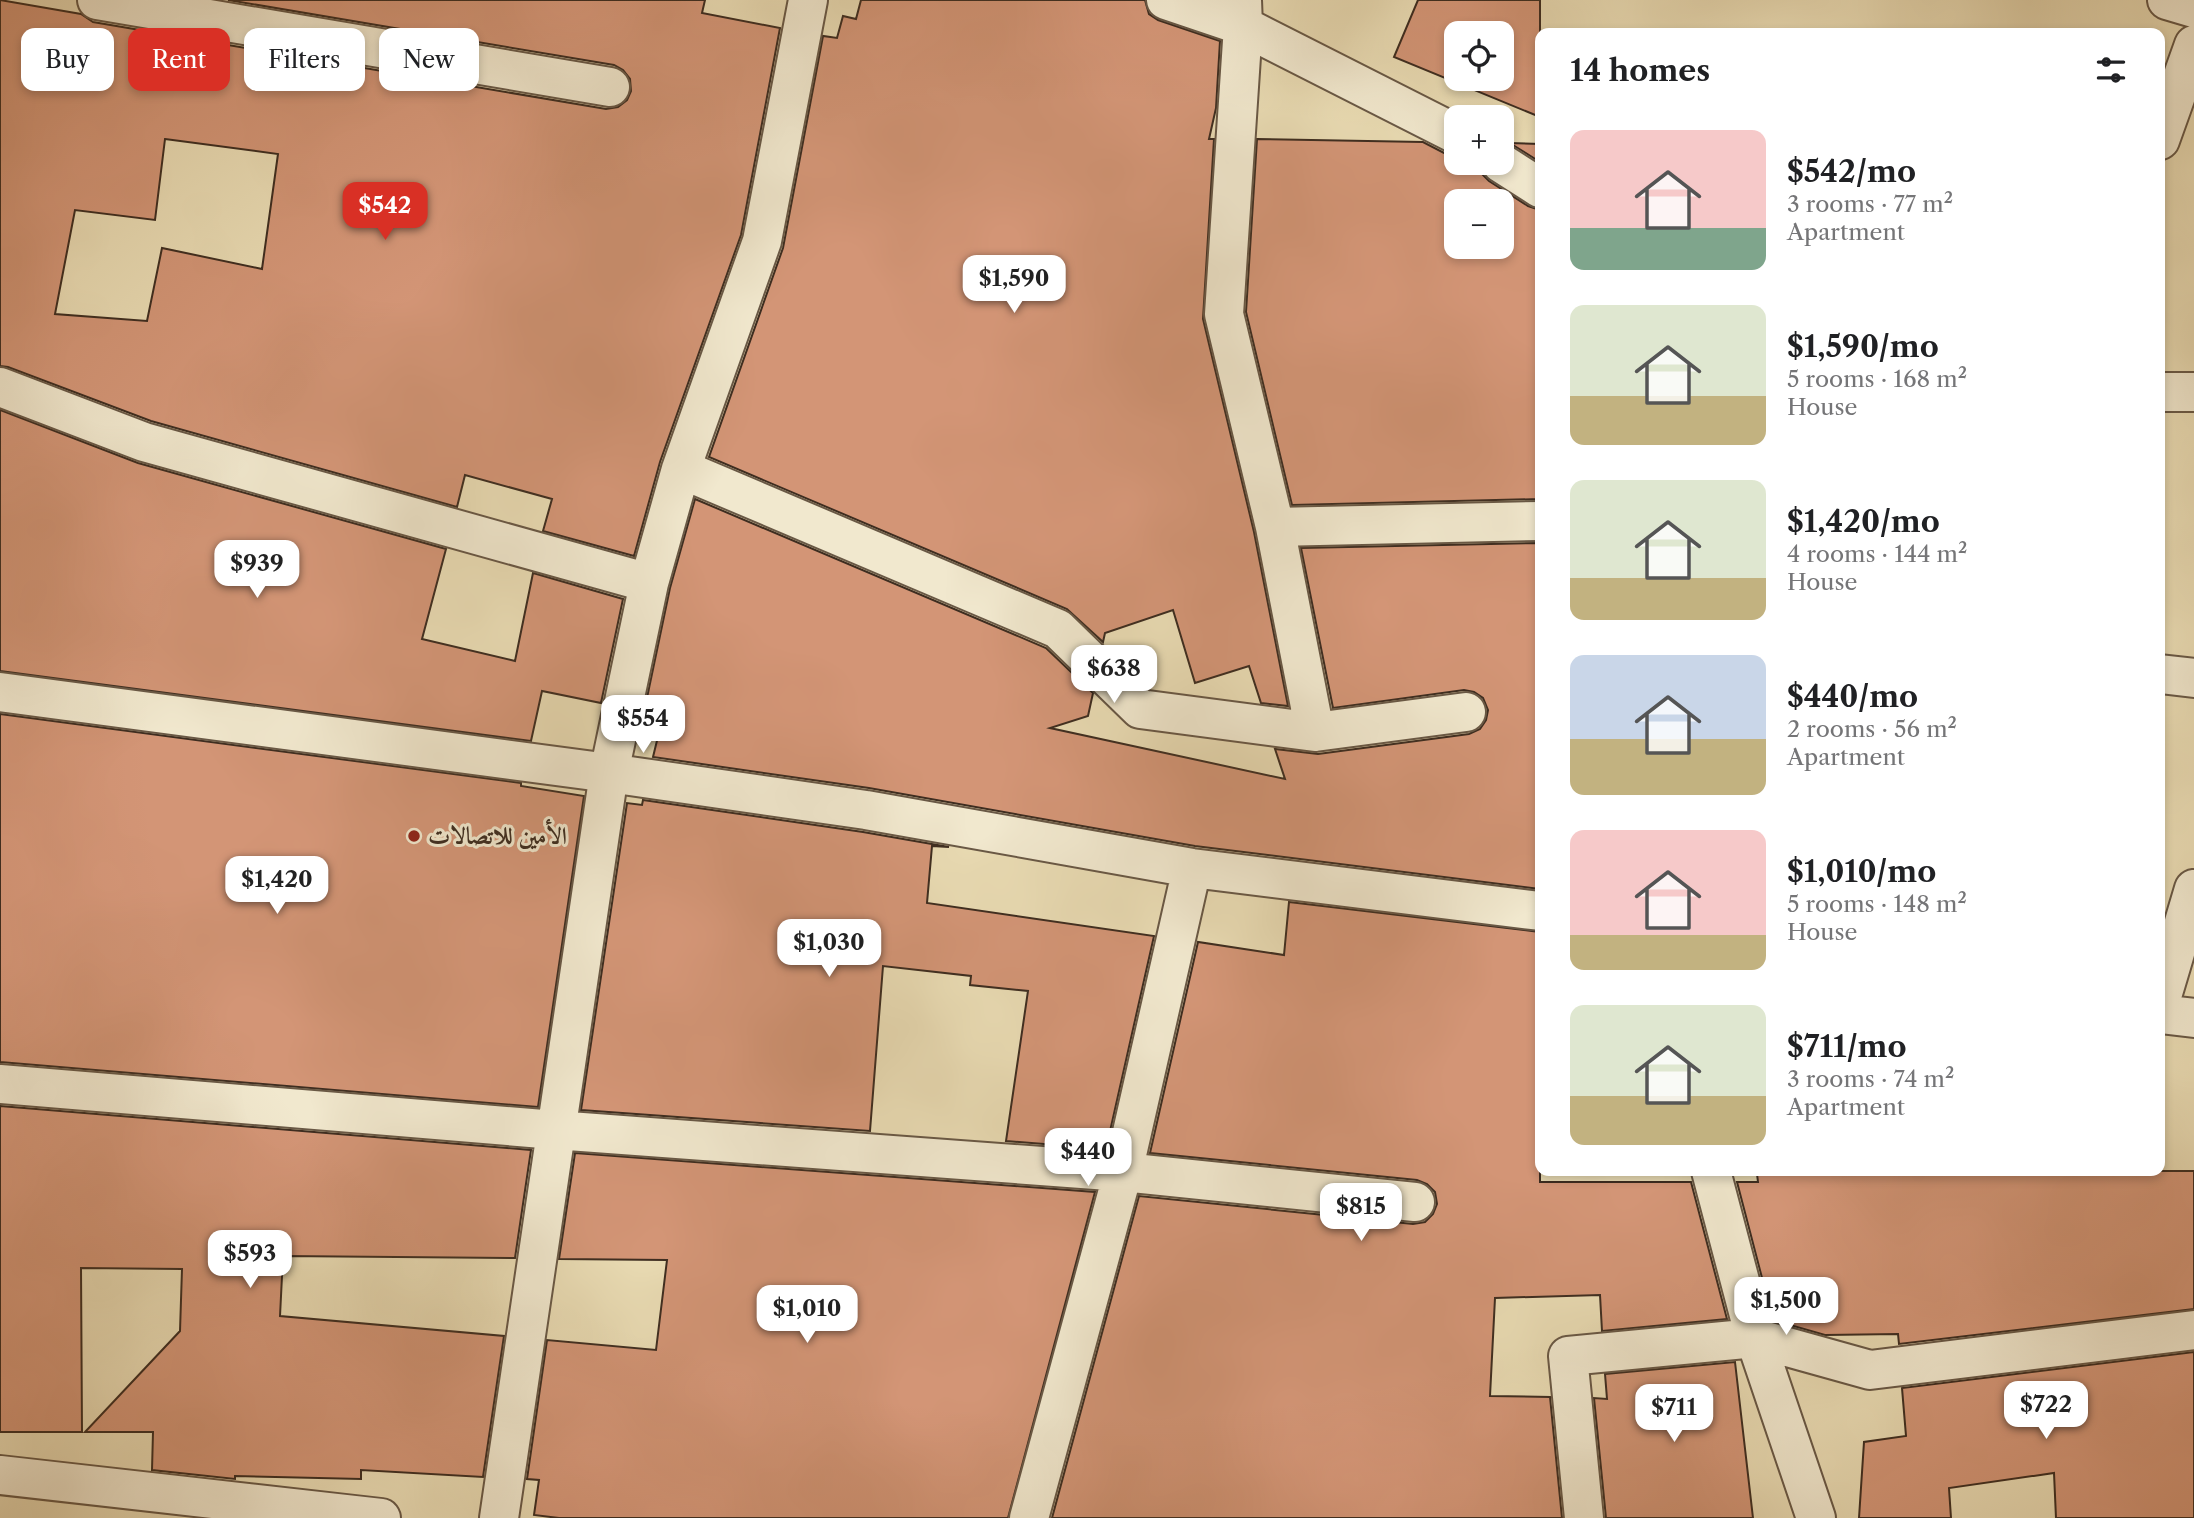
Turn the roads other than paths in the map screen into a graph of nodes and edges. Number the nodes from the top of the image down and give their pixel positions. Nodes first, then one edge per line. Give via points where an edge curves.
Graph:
1 (97, 0) edge
2 (808, 0) edge
3 (1166, 0) edge
4 (2167, 0) edge
5 (2194, 8) edge
6 (1242, 13) edge
7 (2194, 45) edge
8 (610, 87) dead end
9 (2165, 126) edge
10 (1444, 127) edge
11 (1514, 171) edge
12 (1535, 185) edge
13 (0, 387) edge
14 (2165, 392) edge
15 (2194, 392) edge
16 (681, 469) junction
17 (1535, 521) edge
18 (1275, 527) junction
19 (649, 583) junction
20 (2165, 675) edge
21 (2194, 678) edge
22 (0, 692) edge
23 (1466, 712) dead end
24 (1315, 732) junction
25 (609, 773) junction
26 (1192, 868) junction
27 (2194, 889) edge
28 (1535, 910) edge
29 (2165, 986) edge
30 (2165, 1015) edge
31 (2194, 1018) edge
32 (0, 1084) edge
33 (555, 1130) junction
34 (1123, 1172) junction
35 (1712, 1176) edge
36 (1415, 1202) dead end
37 (2194, 1330) edge
38 (1755, 1338) junction
39 (0, 1475) edge
40 (381, 1518) edge
41 (499, 1518) edge
42 (1028, 1518) edge
43 (1584, 1518) edge
44 (1816, 1518) edge

1 - 8 street
2 - 16 street via 762,241
3 - 6 street
4 - 5 street
6 - 10 street
6 - 18 street via 1224,314
7 - 9 street
11 - 12 street
13 - 19 street via 144,442
14 - 15 street
16 - 19 street
16 - 24 street via 1058,629 1140,709
17 - 18 street
18 - 24 street
19 - 25 street
20 - 21 street
22 - 25 street
23 - 24 street
25 - 26 street via 866,810
25 - 33 street
26 - 28 street
26 - 34 street
27 - 29 street
30 - 31 street
32 - 33 street
33 - 34 street
33 - 41 street
34 - 36 street
34 - 42 street
35 - 38 street
37 - 38 street via 1870,1370
38 - 43 street via 1568,1356
38 - 44 street
39 - 40 street

